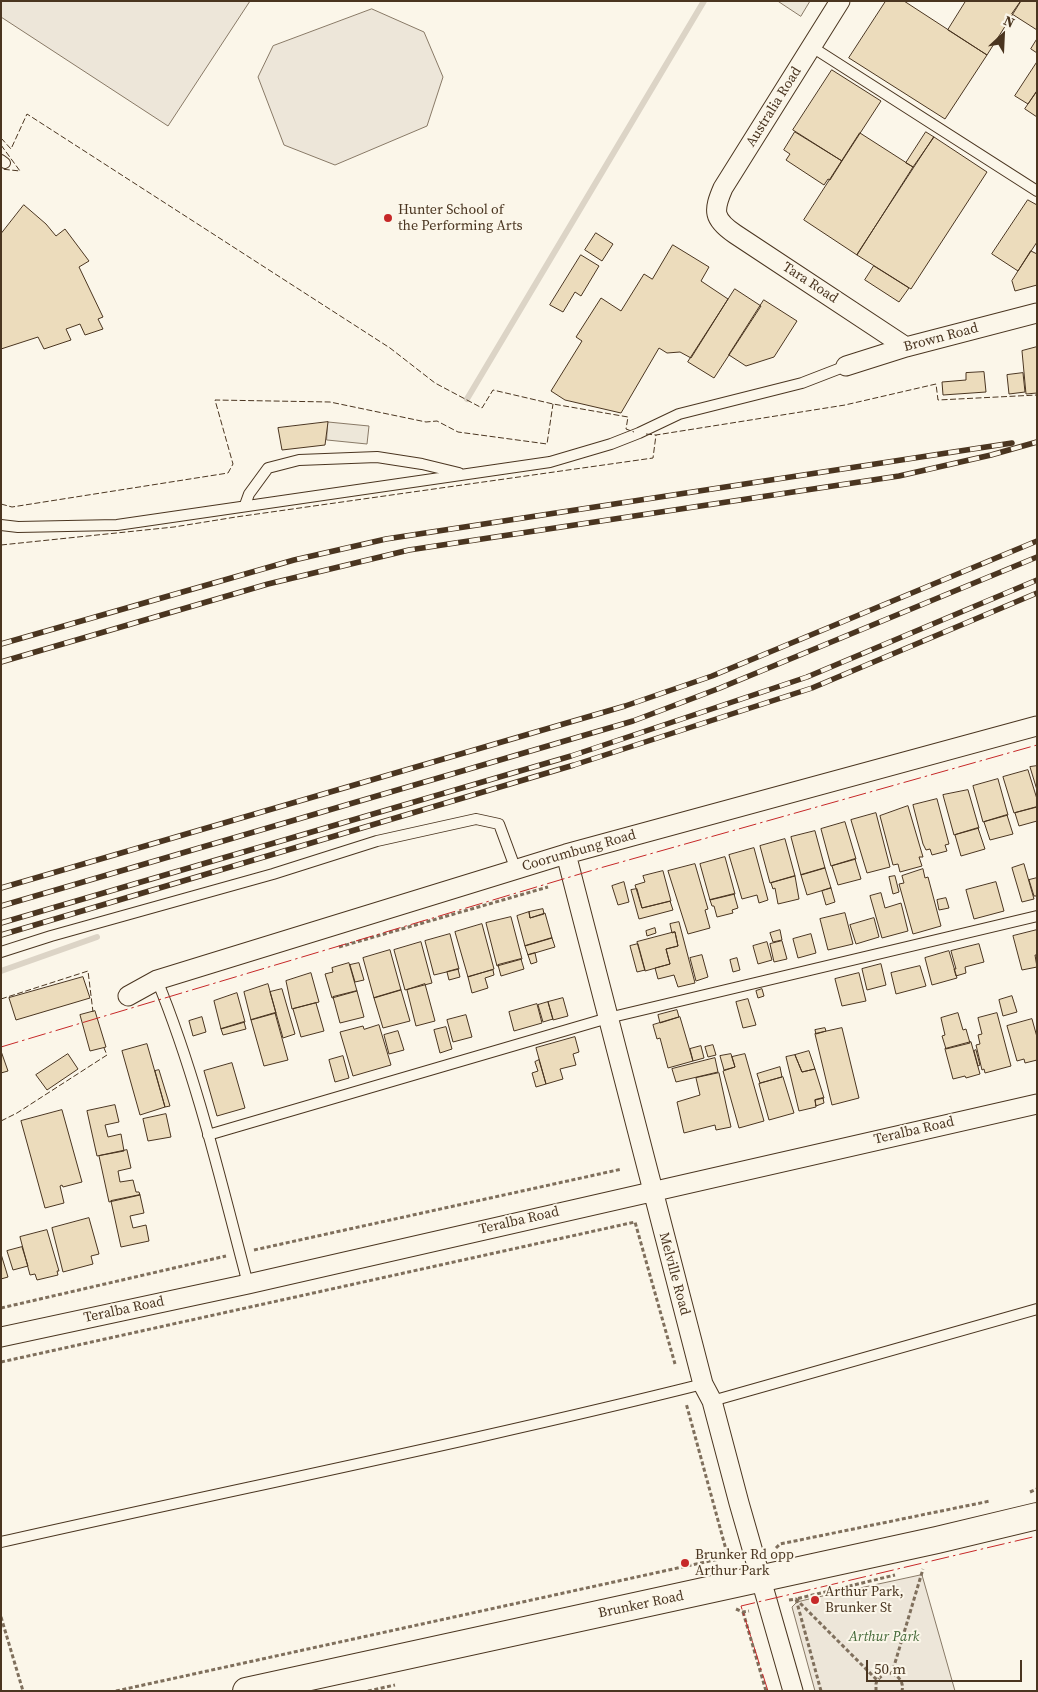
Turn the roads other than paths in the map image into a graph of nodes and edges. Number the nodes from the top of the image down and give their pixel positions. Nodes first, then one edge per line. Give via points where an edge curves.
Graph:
1 (840, 1) edge
2 (812, 46) junction
3 (1037, 191) edge
4 (717, 216) joint
5 (1037, 313) edge
6 (906, 346) junction
7 (846, 366) joint
8 (464, 474) junction
9 (245, 505) junction
10 (1, 525) edge
11 (1037, 726) edge
12 (566, 854) junction
13 (516, 870) junction
14 (1037, 916) edge
15 (1, 952) edge
16 (156, 980) junction
17 (128, 996) dead end
18 (608, 1018) junction
19 (1037, 1104) edge
20 (208, 1135) junction
21 (653, 1190) junction
22 (248, 1284) junction
23 (1037, 1309) edge
24 (1, 1337) edge
25 (703, 1384) junction
26 (712, 1401) junction
27 (1037, 1516) edge
28 (1, 1542) edge
29 (761, 1578) junction
30 (274, 1688) edge
31 (246, 1691) edge
32 (793, 1691) edge

1 - 2 street, Australia Road
2 - 3 lane
2 - 4 street, Australia Road via 723,188 716,204
4 - 6 street, Tara Road via 723,226
5 - 6 street, Brown Road
6 - 7 street, Brown Road
7 - 8 lane via 802,383 679,414 611,444 550,462
8 - 9 lane
8 - 9 lane via 377,457 299,460 268,468
9 - 10 lane via 117,525
11 - 12 street, Coorumbung Road
12 - 13 street, Coorumbung Road
12 - 18 street, Melville Road
13 - 15 lane via 499,824 476,818 377,841
13 - 16 street, Coorumbung Road
14 - 18 lane
16 - 17 street, Coorumbung Road
16 - 20 lane via 174,1025
18 - 20 lane
18 - 21 street, Melville Road
19 - 21 street, Teralba Road
20 - 22 lane
21 - 22 street, Teralba Road
21 - 25 street, Melville Road
22 - 24 street, Teralba Road
23 - 26 lane
25 - 26 street, Melville Road
25 - 28 lane via 472,1439
26 - 29 street, Melville Road
27 - 29 main road, Brunker Road
29 - 30 main road, Brunker Road
29 - 32 street, Melville Road
30 - 31 main road, Brunker Road

